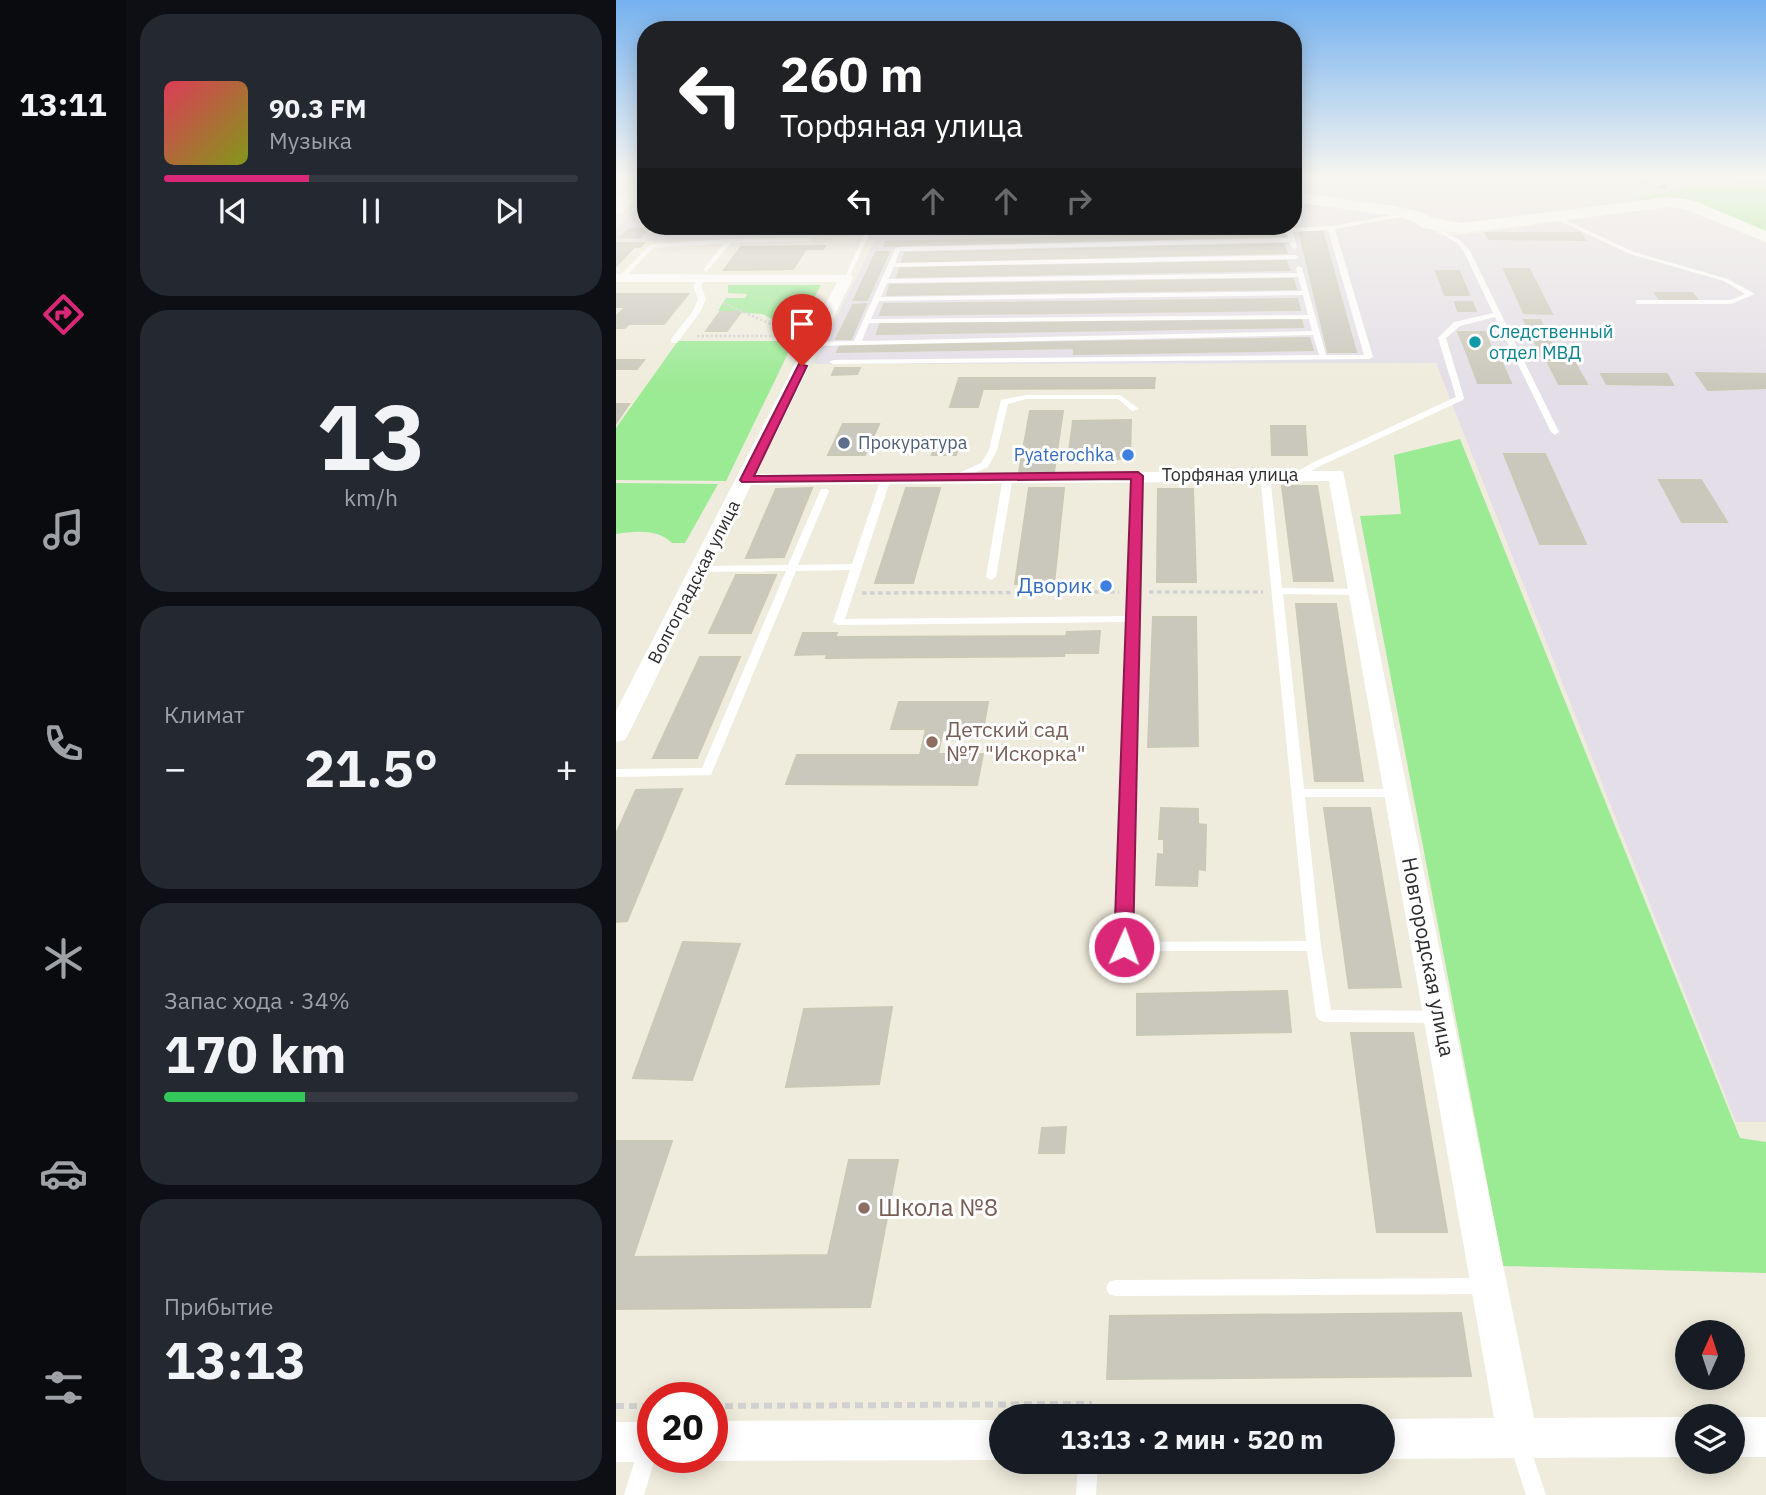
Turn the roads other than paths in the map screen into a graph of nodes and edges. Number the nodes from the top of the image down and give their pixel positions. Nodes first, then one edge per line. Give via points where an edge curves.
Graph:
1 (649, 248) edge
2 (724, 248) edge
3 (860, 248) edge
4 (952, 248) edge
5 (1294, 248) edge
6 (1337, 248) edge
7 (1464, 248) edge
8 (1621, 248) edge
9 (1296, 257) junction
10 (891, 265) junction
11 (704, 273) junction
12 (1301, 275) junction
13 (618, 278) edge
14 (846, 278) junction
15 (884, 281) junction
16 (1306, 293) junction
17 (876, 299) junction
18 (1639, 303) dead end
19 (1498, 314) junction
20 (1312, 317) junction
21 (867, 321) junction
22 (1316, 333) junction
23 (804, 340) junction
24 (674, 341) dead end
25 (858, 341) junction
26 (1322, 358) junction
27 (833, 362) dead end
28 (1135, 409) dead end
29 (1555, 432) dead end
30 (1265, 475) junction
31 (1298, 475) junction
32 (1337, 475) joint
33 (1138, 476) junction
34 (1008, 477) junction
35 (886, 478) junction
36 (955, 478) junction
37 (746, 480) junction
38 (824, 491) dead end
39 (856, 567) junction
40 (792, 568) junction
41 (700, 569) junction
42 (991, 577) dead end
43 (1277, 592) junction
44 (1359, 592) junction
45 (1134, 619) junction
46 (625, 701) edge
47 (616, 735) edge
48 (616, 773) edge
49 (1299, 793) junction
50 (1397, 793) junction
51 (1314, 946) junction
52 (1439, 1017) junction
53 (1490, 1286) junction
54 (1115, 1287) dead end
55 (1675, 1437) edge
56 (1745, 1437) edge
57 (1766, 1437) edge
58 (1395, 1439) edge
59 (1518, 1439) junction
60 (989, 1440) edge
61 (728, 1441) edge
62 (637, 1473) edge
63 (1087, 1474) edge
64 (634, 1495) edge
65 (1086, 1495) edge
66 (1536, 1495) edge

1 - 13 lane
2 - 11 lane
3 - 14 lane
4 - 10 lane via 898,249
5 - 9 lane
6 - 26 lane via 1369,357
7 - 19 lane
8 - 18 lane via 1726,281 1751,294 1731,302
9 - 10 lane
9 - 12 lane
10 - 15 lane
11 - 13 street
11 - 14 street
11 - 24 lane via 697,286 702,299
12 - 15 lane
12 - 16 lane
14 - 23 street, Волгоградская улица
15 - 17 lane
16 - 17 lane
16 - 20 lane
17 - 21 lane
19 - 29 lane
19 - 31 lane via 1457,324 1442,338 1460,398
20 - 21 lane
20 - 22 lane
21 - 25 lane
22 - 25 lane
22 - 26 lane
23 - 25 lane
23 - 37 street, Волгоградская улица
26 - 27 lane
28 - 36 lane via 1120,397 1026,397 1004,402 985,465
30 - 31 street, Торфяная улица
30 - 33 street, Торфяная улица
30 - 43 lane
31 - 32 street, Торфяная улица
32 - 44 street, Новгородская улица
33 - 34 street, Торфяная улица
33 - 45 lane
34 - 36 street, Торфяная улица
34 - 42 lane
35 - 36 street, Торфяная улица
35 - 37 street, Торфяная улица
35 - 39 lane
37 - 41 street, Волгоградская улица
38 - 40 lane
39 - 40 lane
39 - 45 lane via 838,622
40 - 41 lane
40 - 48 lane via 707,772
41 - 46 street, Волгоградская улица
43 - 44 lane
43 - 49 lane
44 - 50 street, Новгородская улица
45 - 51 lane via 1124,947
46 - 47 street, Волгоградская улица
49 - 50 lane
49 - 51 lane
50 - 52 street, Новгородская улица
51 - 52 lane via 1324,1016
52 - 53 street, Новгородская улица
53 - 54 lane
53 - 59 street, Новгородская улица
55 - 59 street
56 - 57 street
58 - 59 street
59 - 66 lane
60 - 61 street
62 - 64 lane
63 - 65 lane

